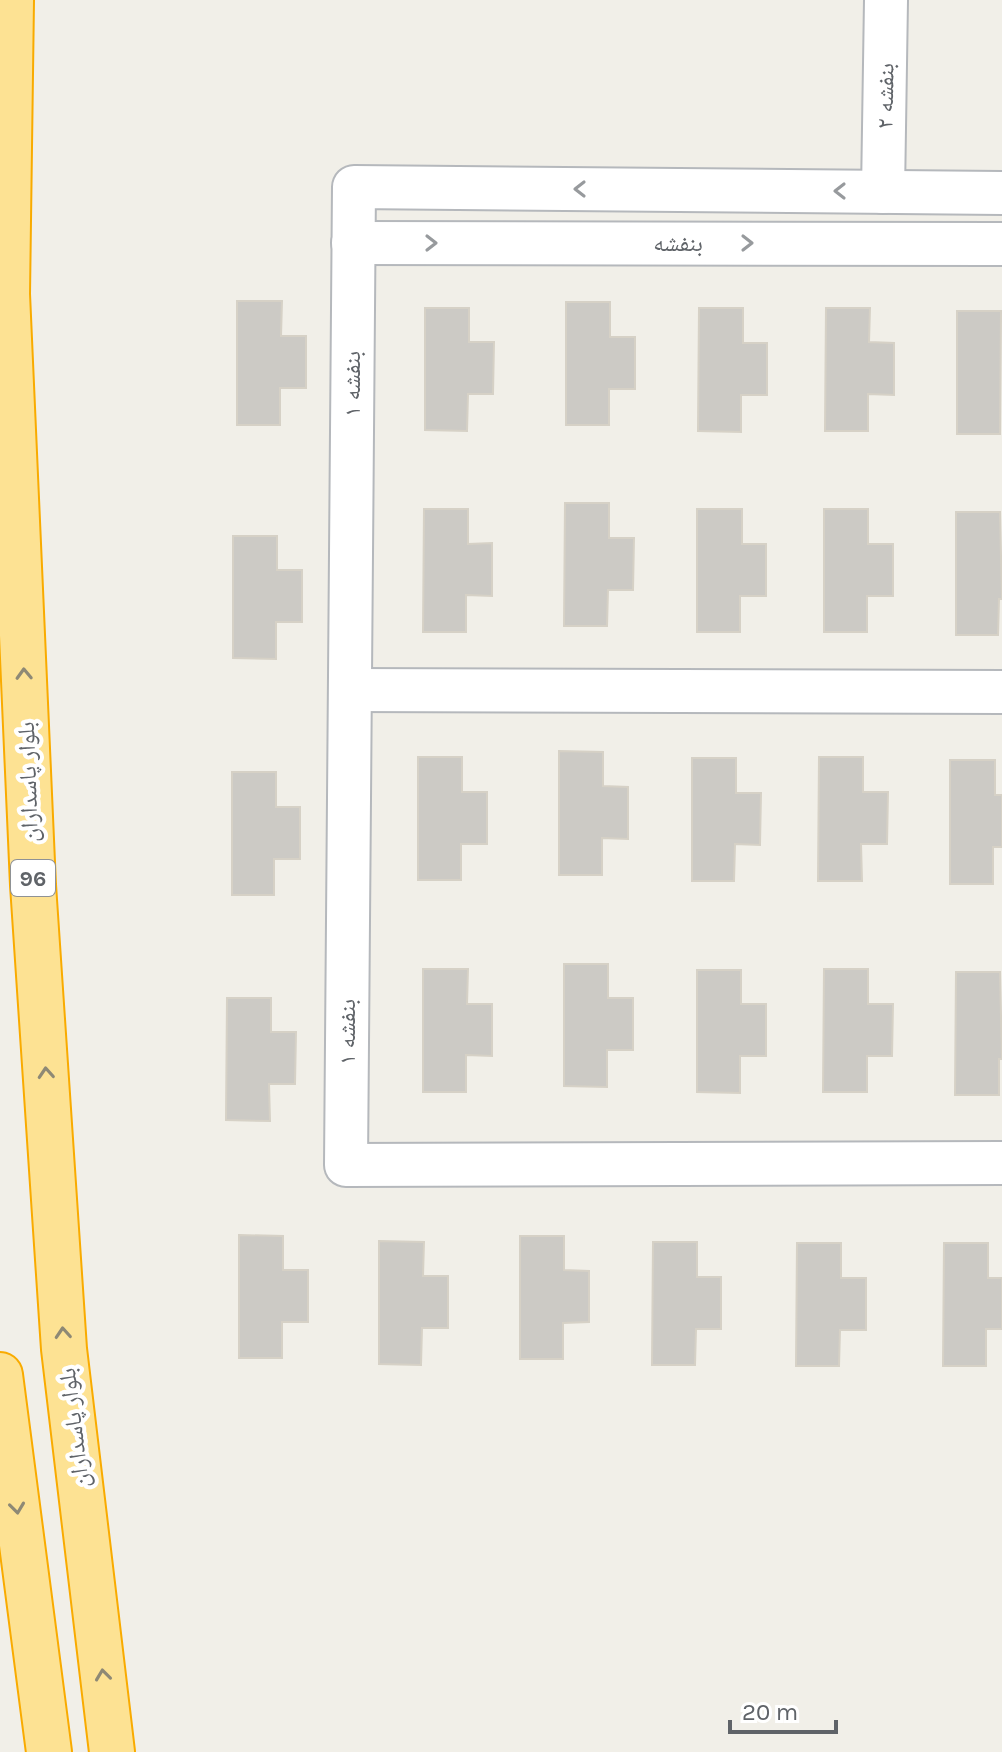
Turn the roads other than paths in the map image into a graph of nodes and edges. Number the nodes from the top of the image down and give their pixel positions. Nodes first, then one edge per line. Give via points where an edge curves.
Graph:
1 (11, 0) edge
2 (886, 0) edge
3 (5, 90) edge
4 (883, 192) junction
5 (1002, 193) edge
6 (353, 243) junction
7 (1002, 244) edge
8 (5, 338) edge
9 (350, 690) junction
10 (1002, 692) edge
11 (1002, 1163) edge
12 (0, 1375) edge
13 (49, 1752) edge
14 (112, 1752) edge

1 - 3 highway, بلوار پاسداران / 96
2 - 4 street, بنفشه ۲
3 - 8 highway, بلوار پاسداران / 96
4 - 5 street
4 -> 6 street, بنفشه ۱ via 354,187
6 -> 7 street, بنفشه
6 - 9 street, بنفشه ۱
14 -> 8 highway, بلوار پاسداران / 96 via 64,1349
9 - 10 street
9 - 11 street, بنفشه ۱ via 346,1165
12 -> 13 highway

